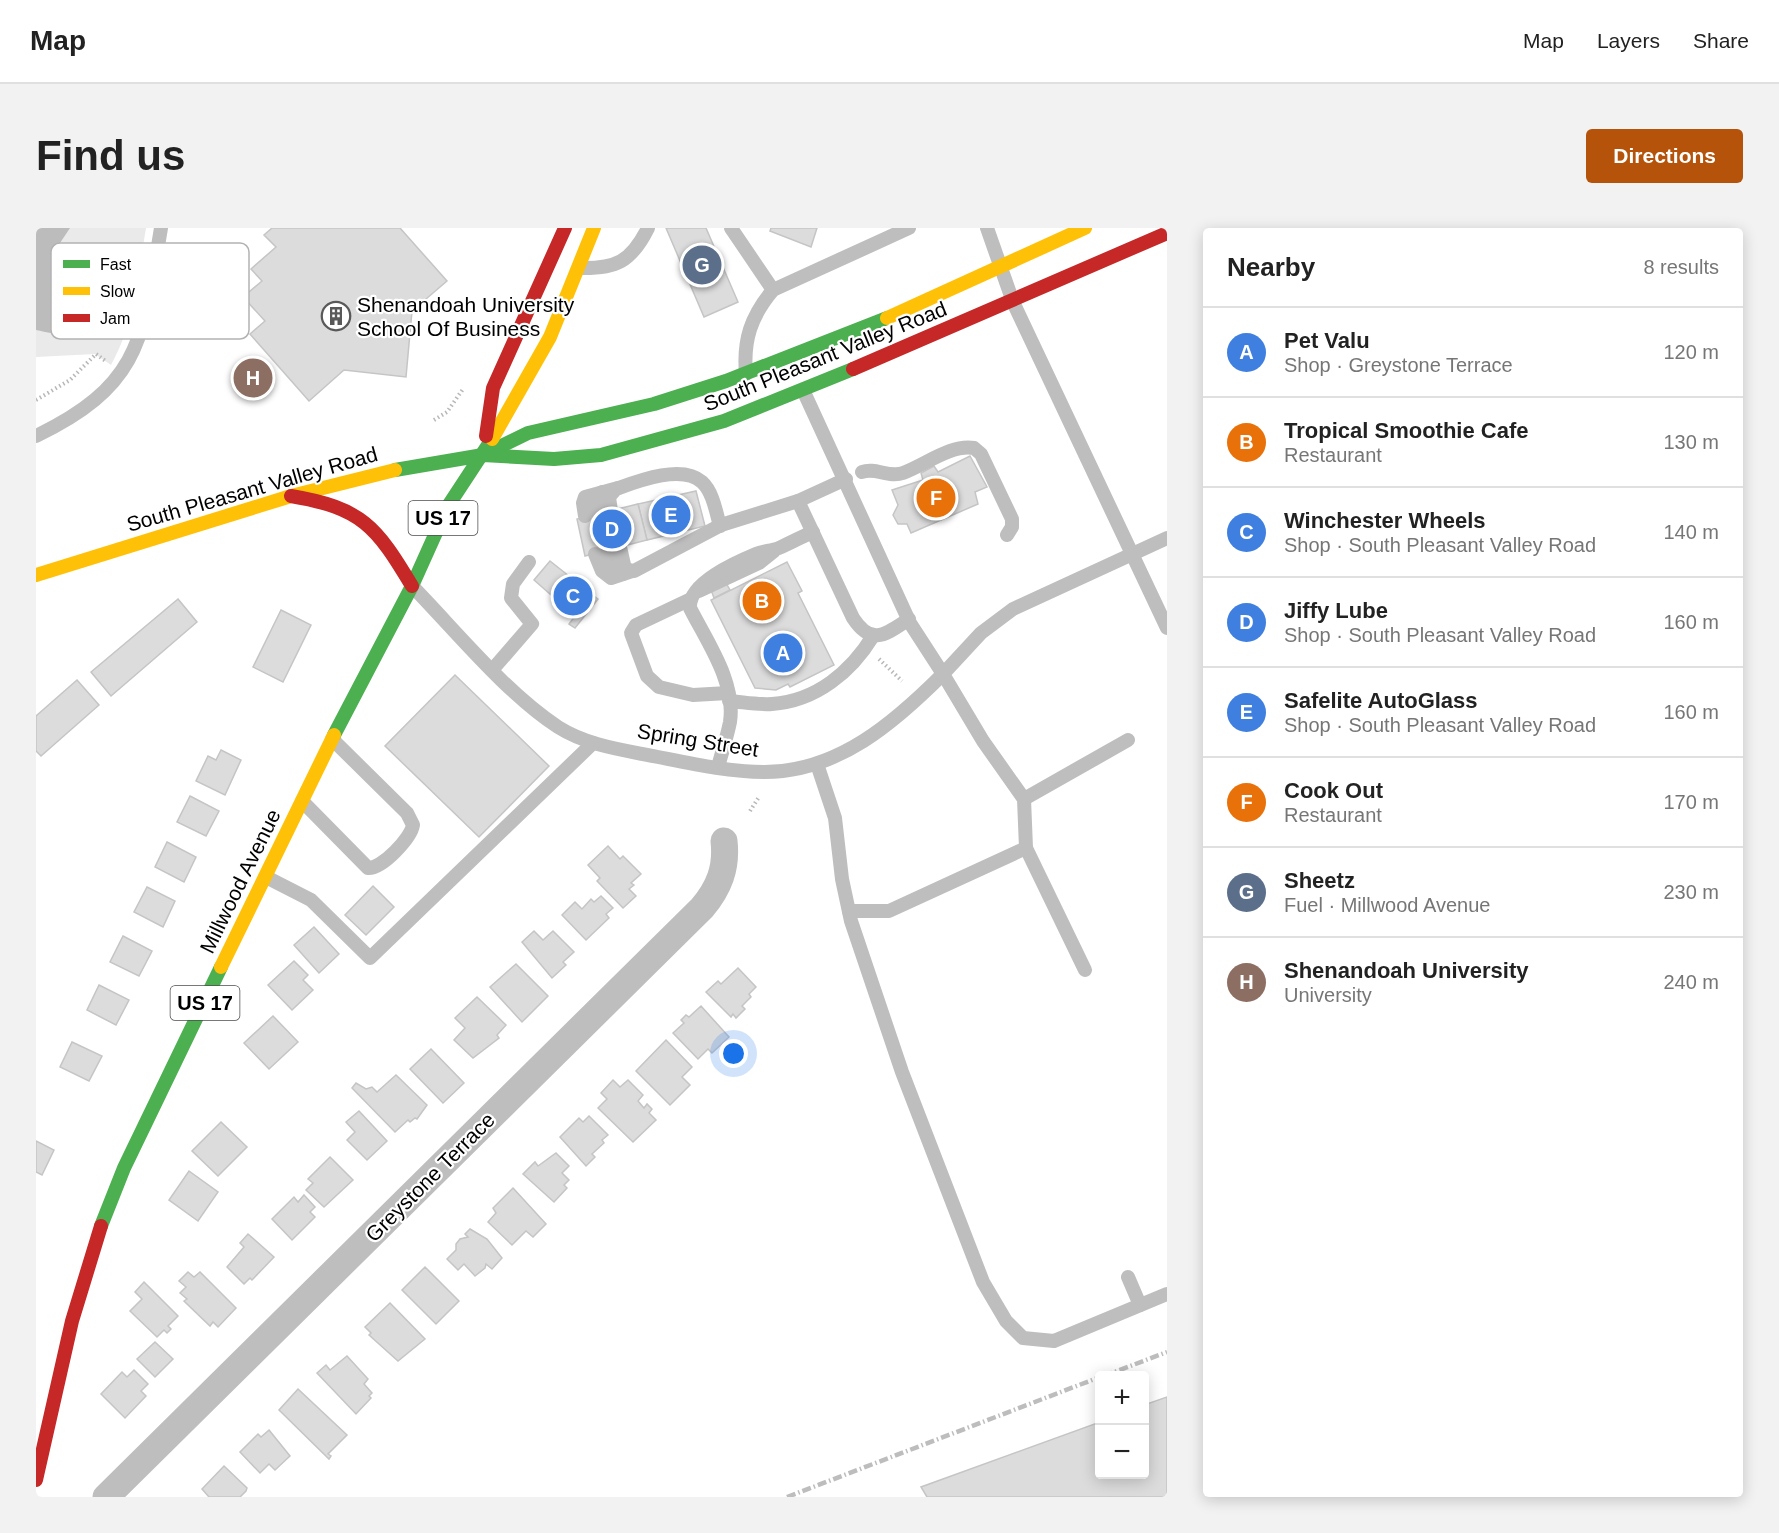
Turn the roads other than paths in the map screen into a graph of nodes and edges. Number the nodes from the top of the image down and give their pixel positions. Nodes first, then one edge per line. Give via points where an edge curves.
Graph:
1 (161, 228) edge
2 (565, 228) edge
3 (594, 228) edge
4 (648, 228) edge
5 (731, 228) edge
6 (909, 228) edge
7 (987, 228) edge
8 (1085, 228) edge
9 (1167, 233) edge
10 (159, 243) edge
11 (999, 267) junction
12 (579, 268) junction
13 (772, 290) junction
14 (1013, 302) junction
15 (139, 339) edge
16 (746, 374) junction
17 (803, 390) junction
18 (36, 436) edge
19 (483, 455) junction
20 (862, 472) dead end
21 (846, 479) junction
22 (623, 487) junction
23 (291, 496) junction
24 (798, 501) junction
25 (717, 527) junction
26 (813, 532) junction
27 (1007, 535) dead end
28 (1167, 538) edge
29 (1132, 553) junction
30 (529, 562) dead end
31 (628, 573) junction
32 (36, 575) edge
33 (412, 586) junction
34 (693, 596) junction
35 (909, 620) junction
36 (1167, 628) edge
37 (873, 636) junction
38 (493, 669) junction
39 (943, 674) junction
40 (729, 697) junction
41 (332, 739) junction
42 (1128, 740) dead end
43 (593, 743) junction
44 (817, 764) junction
45 (718, 767) junction
46 (1024, 799) junction
47 (302, 801) junction
48 (724, 841) dead end
49 (1026, 848) junction
50 (266, 877) junction
51 (849, 911) junction
52 (1085, 970) dead end
53 (1128, 1278) dead end
54 (1167, 1294) edge
55 (1140, 1305) junction
56 (36, 1480) edge
57 (106, 1497) edge

1 - 10 lane
2 - 19 main road, Millwood Avenue / US 17 via 493,388
3 - 12 main road, Millwood Avenue / US 17
4 - 12 lane via 628,258 605,268
5 - 13 lane
6 - 13 lane
7 - 11 lane
8 - 11 main road, South Pleasant Valley Road
9 - 14 main road, South Pleasant Valley Road
11 - 14 lane
11 - 16 main road, South Pleasant Valley Road via 889,317
12 - 19 main road, Millwood Avenue / US 17 via 550,337
13 - 16 lane via 750,326 744,351
14 - 17 main road, South Pleasant Valley Road
14 - 29 lane
15 - 18 lane via 122,372 92,402
16 - 19 main road, South Pleasant Valley Road via 654,404 528,433
17 - 19 main road, South Pleasant Valley Road via 724,421 601,455 546,459
17 - 21 lane
19 - 23 main road, South Pleasant Valley Road via 407,467
19 - 33 main road, Millwood Avenue / US 17 via 448,506
20 - 27 lane via 895,475 958,448 974,448 981,454 1012,519
21 - 24 lane
21 - 35 lane
22 - 22 lane via 610,495 598,513 585,497
22 - 25 lane via 679,474 696,479 709,492
23 - 32 main road, South Pleasant Valley Road
23 - 33 main road via 325,501 355,513 374,529
24 - 25 lane
24 - 26 lane
25 - 31 lane
26 - 34 lane
26 - 37 lane via 854,618
28 - 29 lane, Spring Street
29 - 36 lane
29 - 39 lane, Spring Street via 1013,609 981,633
30 - 38 lane via 513,584 511,598 532,624
31 - 31 lane via 625,569 607,550 606,576 615,578
33 - 38 lane, Spring Street
33 - 41 main road, Millwood Avenue / US 17
34 - 40 lane via 690,608 724,678
34 - 40 lane via 636,625 632,641 647,676 659,687 693,695
35 - 37 lane via 882,636
35 - 39 lane
37 - 40 lane via 852,666 816,691 774,704
38 - 43 lane, Spring Street via 549,721
39 - 44 lane, Spring Street via 879,731
39 - 46 lane via 988,750
40 - 45 lane via 730,720
41 - 47 main road, Millwood Avenue / US 17
41 - 47 lane via 407,813 413,825 411,833 377,867 368,868
42 - 46 lane
43 - 45 lane, Spring Street
43 - 50 lane via 370,958 311,900
44 - 45 lane, Spring Street via 770,772
44 - 51 lane via 835,818
46 - 49 lane
47 - 50 main road, Millwood Avenue / US 17
48 - 57 street, Greystone Terrace via 721,879 702,908
49 - 51 lane via 890,911
49 - 52 lane
50 - 56 main road, Millwood Avenue / US 17 via 124,1168 98,1230 59,1363
51 - 55 lane via 941,1179 983,1282 1006,1321 1023,1338 1054,1341
53 - 55 lane
54 - 55 lane

